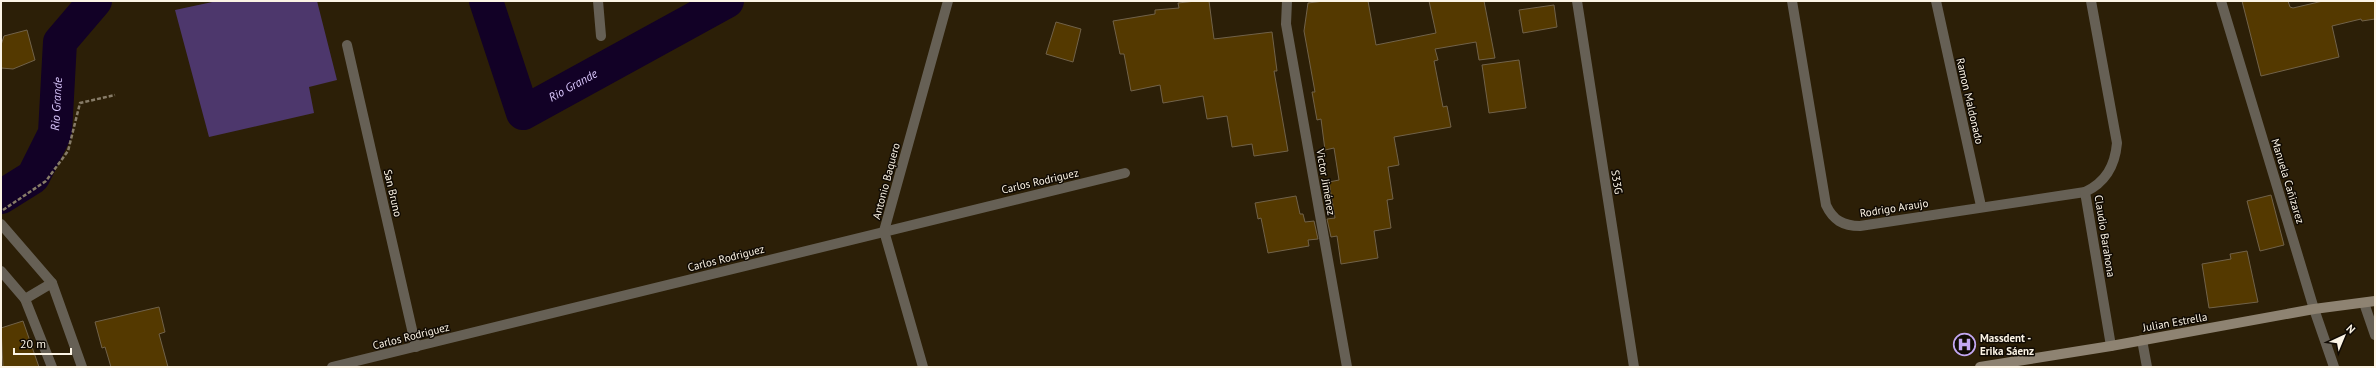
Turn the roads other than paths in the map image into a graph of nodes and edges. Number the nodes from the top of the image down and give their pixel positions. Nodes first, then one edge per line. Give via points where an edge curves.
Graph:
1 (598, 1) edge
2 (948, 1) edge
3 (1287, 1) edge
4 (1577, 1) edge
5 (1792, 1) edge
6 (1936, 1) edge
7 (2091, 1) edge
8 (2220, 1) edge
9 (601, 36) dead end
10 (347, 45) dead end
11 (1125, 173) dead end
12 (2085, 192) junction
13 (1981, 206) junction
14 (1, 224) edge
15 (884, 231) junction
16 (1, 271) edge
17 (52, 284) junction
18 (25, 299) junction
19 (2375, 301) edge
20 (2364, 303) junction
21 (2314, 309) junction
22 (2375, 335) edge
23 (2142, 340) junction
24 (2111, 346) junction
25 (416, 347) junction
26 (52, 367) edge
27 (82, 367) edge
28 (332, 367) edge
29 (923, 367) edge
30 (1346, 367) edge
31 (1634, 367) edge
32 (1980, 367) edge
33 (2147, 367) edge
34 (2334, 367) edge

1 - 9 street
2 - 15 street, Antonio Baquero
3 - 30 street, Victor Jiménez via 1286,24
4 - 31 street, S33G
5 - 13 street, Rodrigo Araujo via 1826,205 1836,219 1847,225 1860,226
6 - 13 street, Ramon Maldonado
7 - 12 street, Claudio Barahona via 2117,143 2115,158 2107,176 2097,186
8 - 21 street, Manuela Cañizarez
10 - 25 street, San Bruno
11 - 15 street, Carlos Rodriguez
12 - 13 street, Rodrigo Araujo
12 - 24 street, Claudio Barahona
14 - 17 street
15 - 25 street, Carlos Rodriguez
15 - 29 street, Antonio Baquero
16 - 18 street
17 - 18 street
17 - 27 street
18 - 26 street
19 - 20 street, Julian Estrella
20 - 21 street, Julian Estrella
20 - 22 street
21 - 23 street, Julian Estrella
21 - 34 street, Manuela Cañizarez
23 - 24 street, Julian Estrella
23 - 33 street
24 - 32 street, Julian Estrella
25 - 28 street, Carlos Rodriguez

